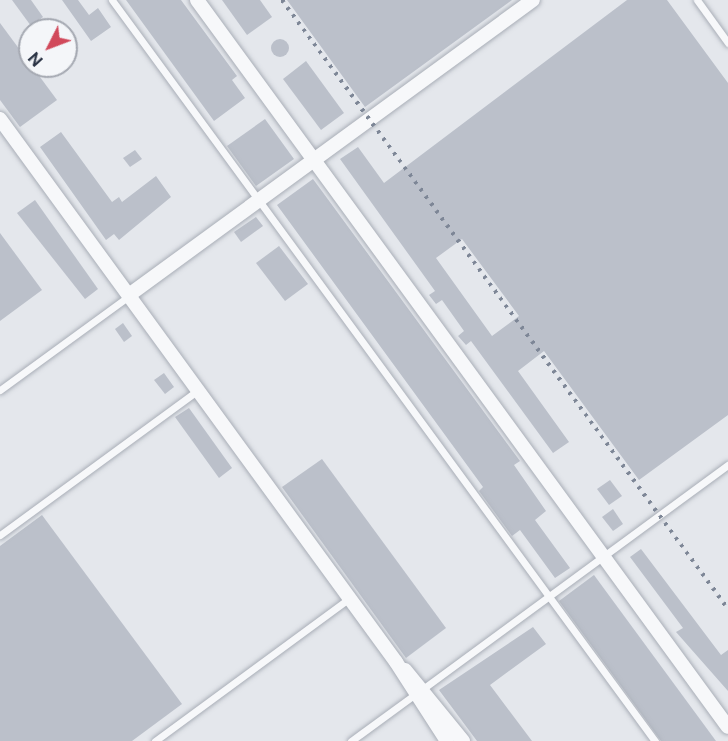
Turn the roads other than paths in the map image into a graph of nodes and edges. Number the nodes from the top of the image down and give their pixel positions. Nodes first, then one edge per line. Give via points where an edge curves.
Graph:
1 (112, 0) edge
2 (197, 0) edge
3 (532, 0) edge
4 (697, 0) edge
5 (728, 43) edge
6 (0, 119) edge
7 (315, 160) junction
8 (260, 201) junction
9 (129, 295) junction
10 (0, 390) edge
11 (198, 390) junction
12 (728, 465) edge
13 (0, 535) edge
14 (603, 556) junction
15 (549, 596) junction
16 (350, 598) junction
17 (419, 691) junction
18 (728, 727) edge
19 (155, 741) edge
20 (351, 741) edge
21 (447, 741) edge
22 (463, 741) edge
23 (655, 741) edge

1 - 8 lane
2 - 7 street
3 - 7 street
4 - 5 lane
6 - 9 street
7 - 8 street
7 - 14 street
8 - 9 street
8 - 15 lane
9 - 10 lane
9 - 11 street
11 - 13 lane
11 - 16 street
12 - 14 lane
14 - 15 lane
14 - 18 street
15 - 17 lane
15 - 23 lane
16 - 17 street
16 - 19 lane
17 - 20 lane
17 - 21 street
17 - 22 street

